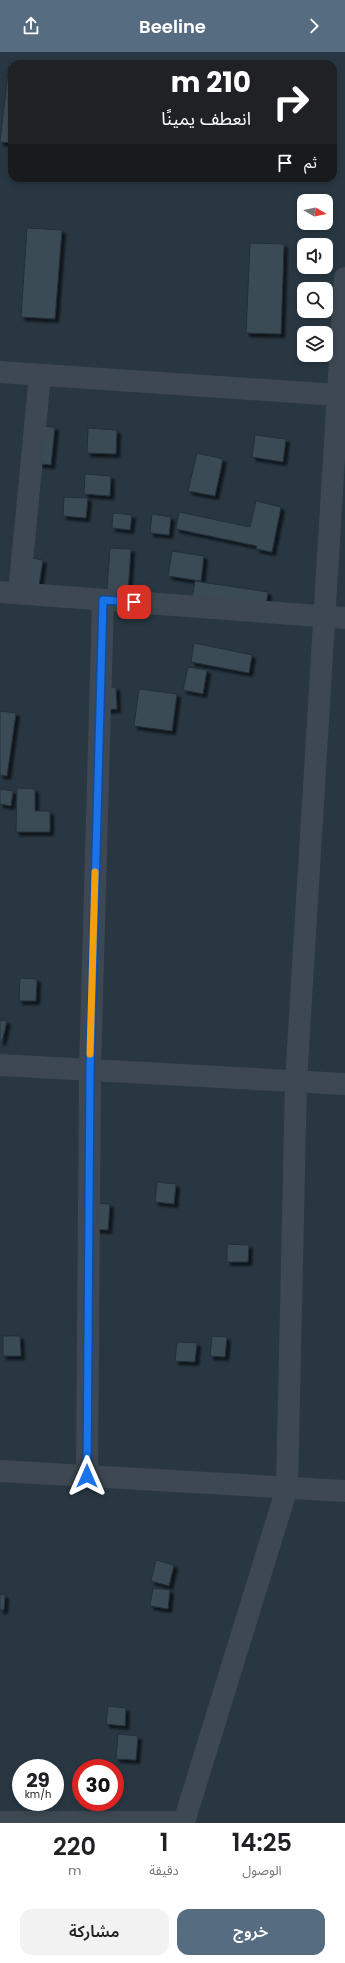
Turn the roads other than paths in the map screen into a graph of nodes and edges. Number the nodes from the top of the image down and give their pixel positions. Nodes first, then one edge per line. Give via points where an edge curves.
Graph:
1 (345, 278) edge
2 (0, 372) edge
3 (40, 375) junction
4 (338, 395) junction
5 (10, 593) edge
6 (103, 600) junction
7 (334, 617) edge
8 (0, 1065) edge
9 (90, 1070) junction
10 (296, 1081) junction
11 (345, 1084) edge
12 (0, 1471) edge
13 (87, 1476) junction
14 (287, 1488) junction
15 (345, 1491) edge
16 (0, 1822) edge

1 - 4 street
2 - 3 street
3 - 4 street
3 - 5 street
4 - 7 street
5 - 6 street
6 - 7 street
6 - 9 street
7 - 10 street
8 - 9 street
9 - 10 street
9 - 13 street
10 - 11 street
10 - 14 street
12 - 13 street
13 - 14 street
14 - 15 street
14 - 16 street via 184,1822

